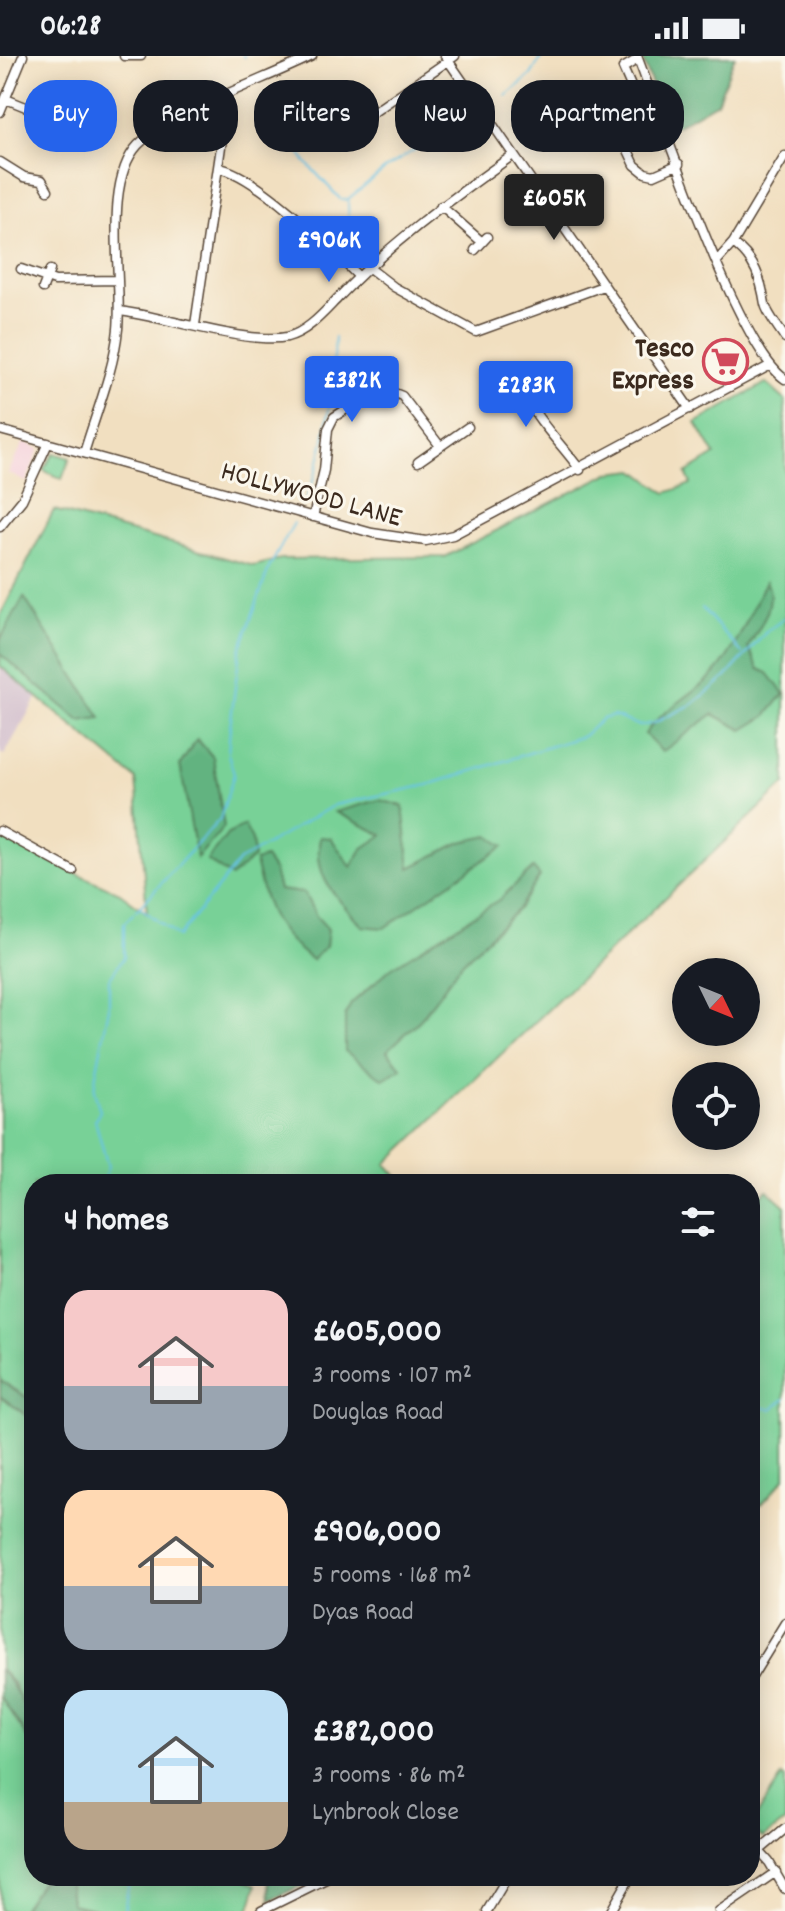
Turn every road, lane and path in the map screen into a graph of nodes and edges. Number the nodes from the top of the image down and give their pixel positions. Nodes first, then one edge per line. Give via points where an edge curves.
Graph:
1 (23, 56) edge
2 (124, 56) edge
3 (141, 56) edge
4 (286, 56) edge
5 (312, 56) edge
6 (450, 58) edge
7 (638, 58) edge
8 (293, 66) junction
9 (628, 80) edge
10 (646, 80) edge
11 (238, 91) edge
12 (6, 99) junction
13 (24, 106) edge
14 (379, 106) edge
15 (0, 112) edge
16 (133, 152) edge
17 (221, 152) edge
18 (629, 152) edge
19 (674, 152) edge
20 (513, 155) junction
21 (785, 156) edge
22 (0, 162) edge
23 (679, 164) junction
24 (219, 168) junction
25 (49, 192) dead end
26 (441, 206) junction
27 (733, 243) junction
28 (475, 250) dead end
29 (717, 261) junction
30 (368, 267) junction
31 (21, 269) dead end
32 (358, 276) junction
33 (118, 280) junction
34 (603, 286) junction
35 (119, 311) junction
36 (195, 325) junction
37 (785, 338) edge
38 (769, 366) junction
39 (785, 379) edge
40 (544, 384) dead end
41 (519, 404) dead end
42 (531, 404) junction
43 (690, 409) junction
44 (468, 427) dead end
45 (0, 430) edge
46 (48, 443) junction
47 (440, 446) junction
48 (84, 453) junction
49 (418, 462) dead end
50 (580, 470) junction
51 (313, 517) junction
52 (0, 527) edge
53 (0, 831) edge
54 (73, 871) dead end
55 (785, 1623) edge
56 (760, 1664) edge
57 (784, 1832) edge
58 (760, 1850) joint
59 (776, 1872) junction
60 (760, 1883) edge
61 (312, 1886) edge
62 (502, 1886) edge
63 (625, 1886) edge
64 (756, 1886) edge
65 (785, 1889) edge
66 (261, 1911) edge
67 (487, 1911) edge
68 (611, 1911) edge
69 (719, 1911) edge

1 - 12 street
2 - 3 street
4 - 8 street
5 - 8 street
6 - 14 street
6 - 20 street
7 - 9 street via 623,68
7 - 10 street
8 - 11 street
12 - 13 street
12 - 15 street
16 - 33 street via 119,190
17 - 24 street
18 - 23 street via 645,173 654,175
19 - 23 street
20 - 26 street
20 - 34 street
21 - 27 street
22 - 25 street via 24,177 42,180
23 - 29 street
24 - 32 street via 236,172 261,190
24 - 36 street
26 - 28 street via 484,240
26 - 30 street
27 - 29 street
27 - 37 street via 754,267 766,293 765,306
29 - 38 street
30 - 32 street
30 - 34 street via 476,332
31 - 33 street via 47,279
32 - 36 street via 316,320 287,337 256,337
33 - 35 street
34 - 43 street
35 - 36 street
35 - 48 street via 116,342
38 - 39 street
38 - 43 street, HOLLYWOOD LANE
40 - 42 street
41 - 42 street
42 - 50 street
43 - 50 street, HOLLYWOOD LANE
44 - 47 street
45 - 46 street, HOLLYWOOD LANE
46 - 48 street, HOLLYWOOD LANE
46 - 52 street via 22,500
47 - 49 street
47 - 51 street via 402,396 387,390 367,396 334,417 328,429
48 - 51 street, HOLLYWOOD LANE
50 - 51 street, HOLLYWOOD LANE via 437,539 412,540
53 - 54 street
55 - 56 street
57 - 58 street
58 - 59 street
59 - 60 street
59 - 65 street
61 - 66 street
62 - 67 street
63 - 68 street
64 - 69 street

